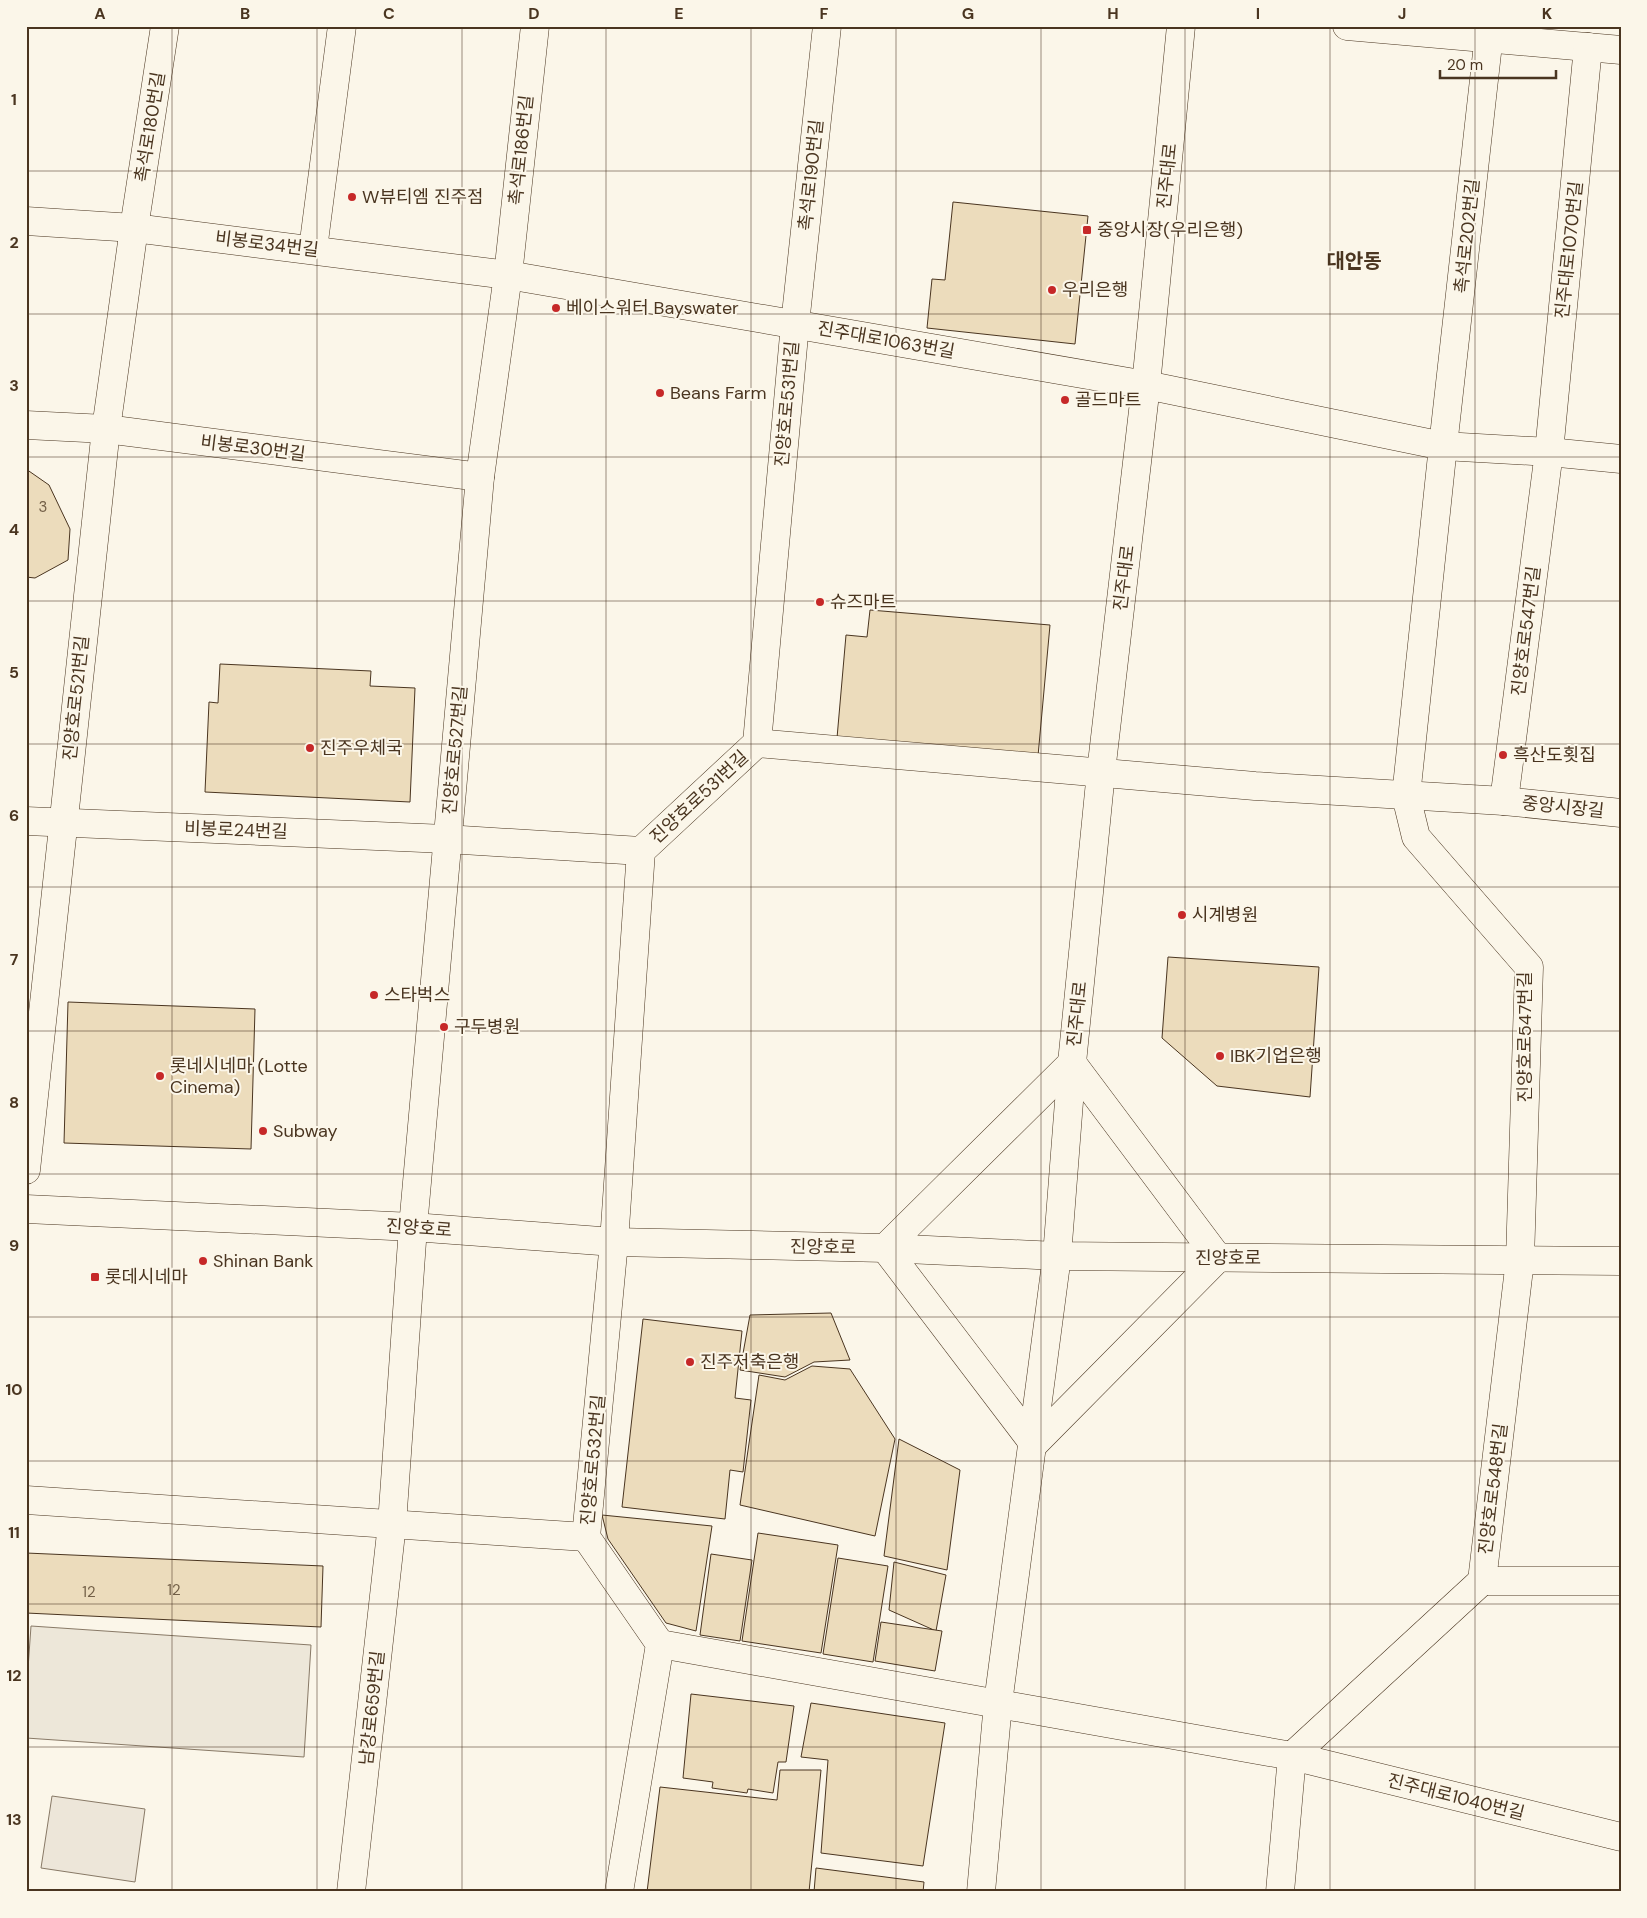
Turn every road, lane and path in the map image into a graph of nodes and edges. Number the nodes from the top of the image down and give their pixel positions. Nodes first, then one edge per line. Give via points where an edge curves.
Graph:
1 (165, 26) edge
2 (342, 26) edge
3 (535, 26) edge
4 (827, 26) edge
5 (1181, 26) edge
6 (1347, 26) edge
7 (1490, 32) edge
8 (1588, 47) junction
9 (1621, 50) edge
10 (26, 221) edge
11 (134, 228) junction
12 (313, 249) junction
13 (508, 275) junction
14 (795, 324) junction
15 (1146, 385) junction
16 (26, 425) edge
17 (106, 428) junction
18 (1443, 446) junction
19 (1549, 452) junction
20 (1621, 459) edge
21 (480, 477) junction
22 (757, 743) junction
23 (1101, 772) junction
24 (1406, 796) junction
25 (1504, 801) junction
26 (1621, 813) edge
27 (26, 821) edge
28 (62, 823) junction
29 (446, 840) junction
30 (641, 851) junction
31 (1072, 1063) junction
32 (26, 1170) edge
33 (26, 1209) edge
34 (413, 1227) junction
35 (614, 1242) junction
36 (885, 1248) junction
37 (1057, 1256) junction
38 (1218, 1258) junction
39 (1520, 1260) junction
40 (1621, 1261) edge
41 (1034, 1444) junction
42 (26, 1500) edge
43 (392, 1524) junction
44 (586, 1537) junction
45 (1482, 1581) junction
46 (1621, 1581) edge
47 (660, 1644) junction
48 (998, 1704) junction
49 (1292, 1756) junction
50 (1621, 1837) edge
51 (351, 1892) edge
52 (619, 1892) edge
53 (981, 1892) edge
54 (1280, 1892) edge

1 - 11 street, 촉석로180번길
2 - 12 street
3 - 13 street, 촉석로186번길
4 - 14 street, 촉석로190번길
5 - 15 street, 진주대로
6 - 7 street
7 - 8 street
7 - 18 street, 촉석로202번길
8 - 9 street
8 - 19 street, 진주대로1070번길
10 - 11 street, 비봉로34번길
11 - 12 street, 비봉로34번길
11 - 17 street, 진양호로521번길
12 - 13 street, 비봉로34번길
13 - 14 street, 진주대로1063번길
13 - 21 street, 진양호로527번길
14 - 15 street, 진주대로1063번길
14 - 22 street, 진양호로531번길
15 - 18 street
15 - 23 street, 진주대로
16 - 17 street, 비봉로30번길
17 - 21 street, 비봉로30번길
17 - 28 street, 진양호로521번길
18 - 19 street
18 - 24 street, 진양호로547번길
19 - 20 street
19 - 25 street, 진양호로547번길
21 - 29 street, 진양호로527번길
22 - 23 street
22 - 30 street, 진양호로531번길
23 - 24 street
23 - 31 street, 진주대로
24 - 25 street
24 - 39 street, 진양호로547번길 via 1416,837 1529,967
25 - 26 street, 중앙시장길
27 - 28 street, 비봉로24번길
28 - 29 street, 비봉로24번길
28 - 32 street, 진양호로521번길
29 - 30 street, 비봉로24번길
29 - 34 street, 진양호로527번길
30 - 35 street, 진양호로531번길
31 - 36 street
31 - 37 street, 진주대로
31 - 38 street
33 - 34 street, 진양호로
34 - 35 street, 진양호로
34 - 43 street, 남강로659번길
35 - 36 street, 진양호로
35 - 44 street, 진양호로532번길
36 - 37 street, 진양호로
36 - 41 street
37 - 38 street, 진양호로
37 - 41 street, 진주대로
38 - 39 street, 진양호로
38 - 41 street
39 - 40 street, 진양호로
39 - 45 street, 진양호로548번길
41 - 48 street, 진주대로
42 - 43 street
43 - 44 street
43 - 51 street, 남강로659번길
44 - 47 street, 진양호로532번길
45 - 46 street, 진양호로548번길
45 - 49 street
47 - 48 street, 진주대로1040번길
47 - 52 street
48 - 49 street, 진주대로1040번길
48 - 53 street, 진주대로
49 - 50 street, 진주대로1040번길
49 - 54 street

